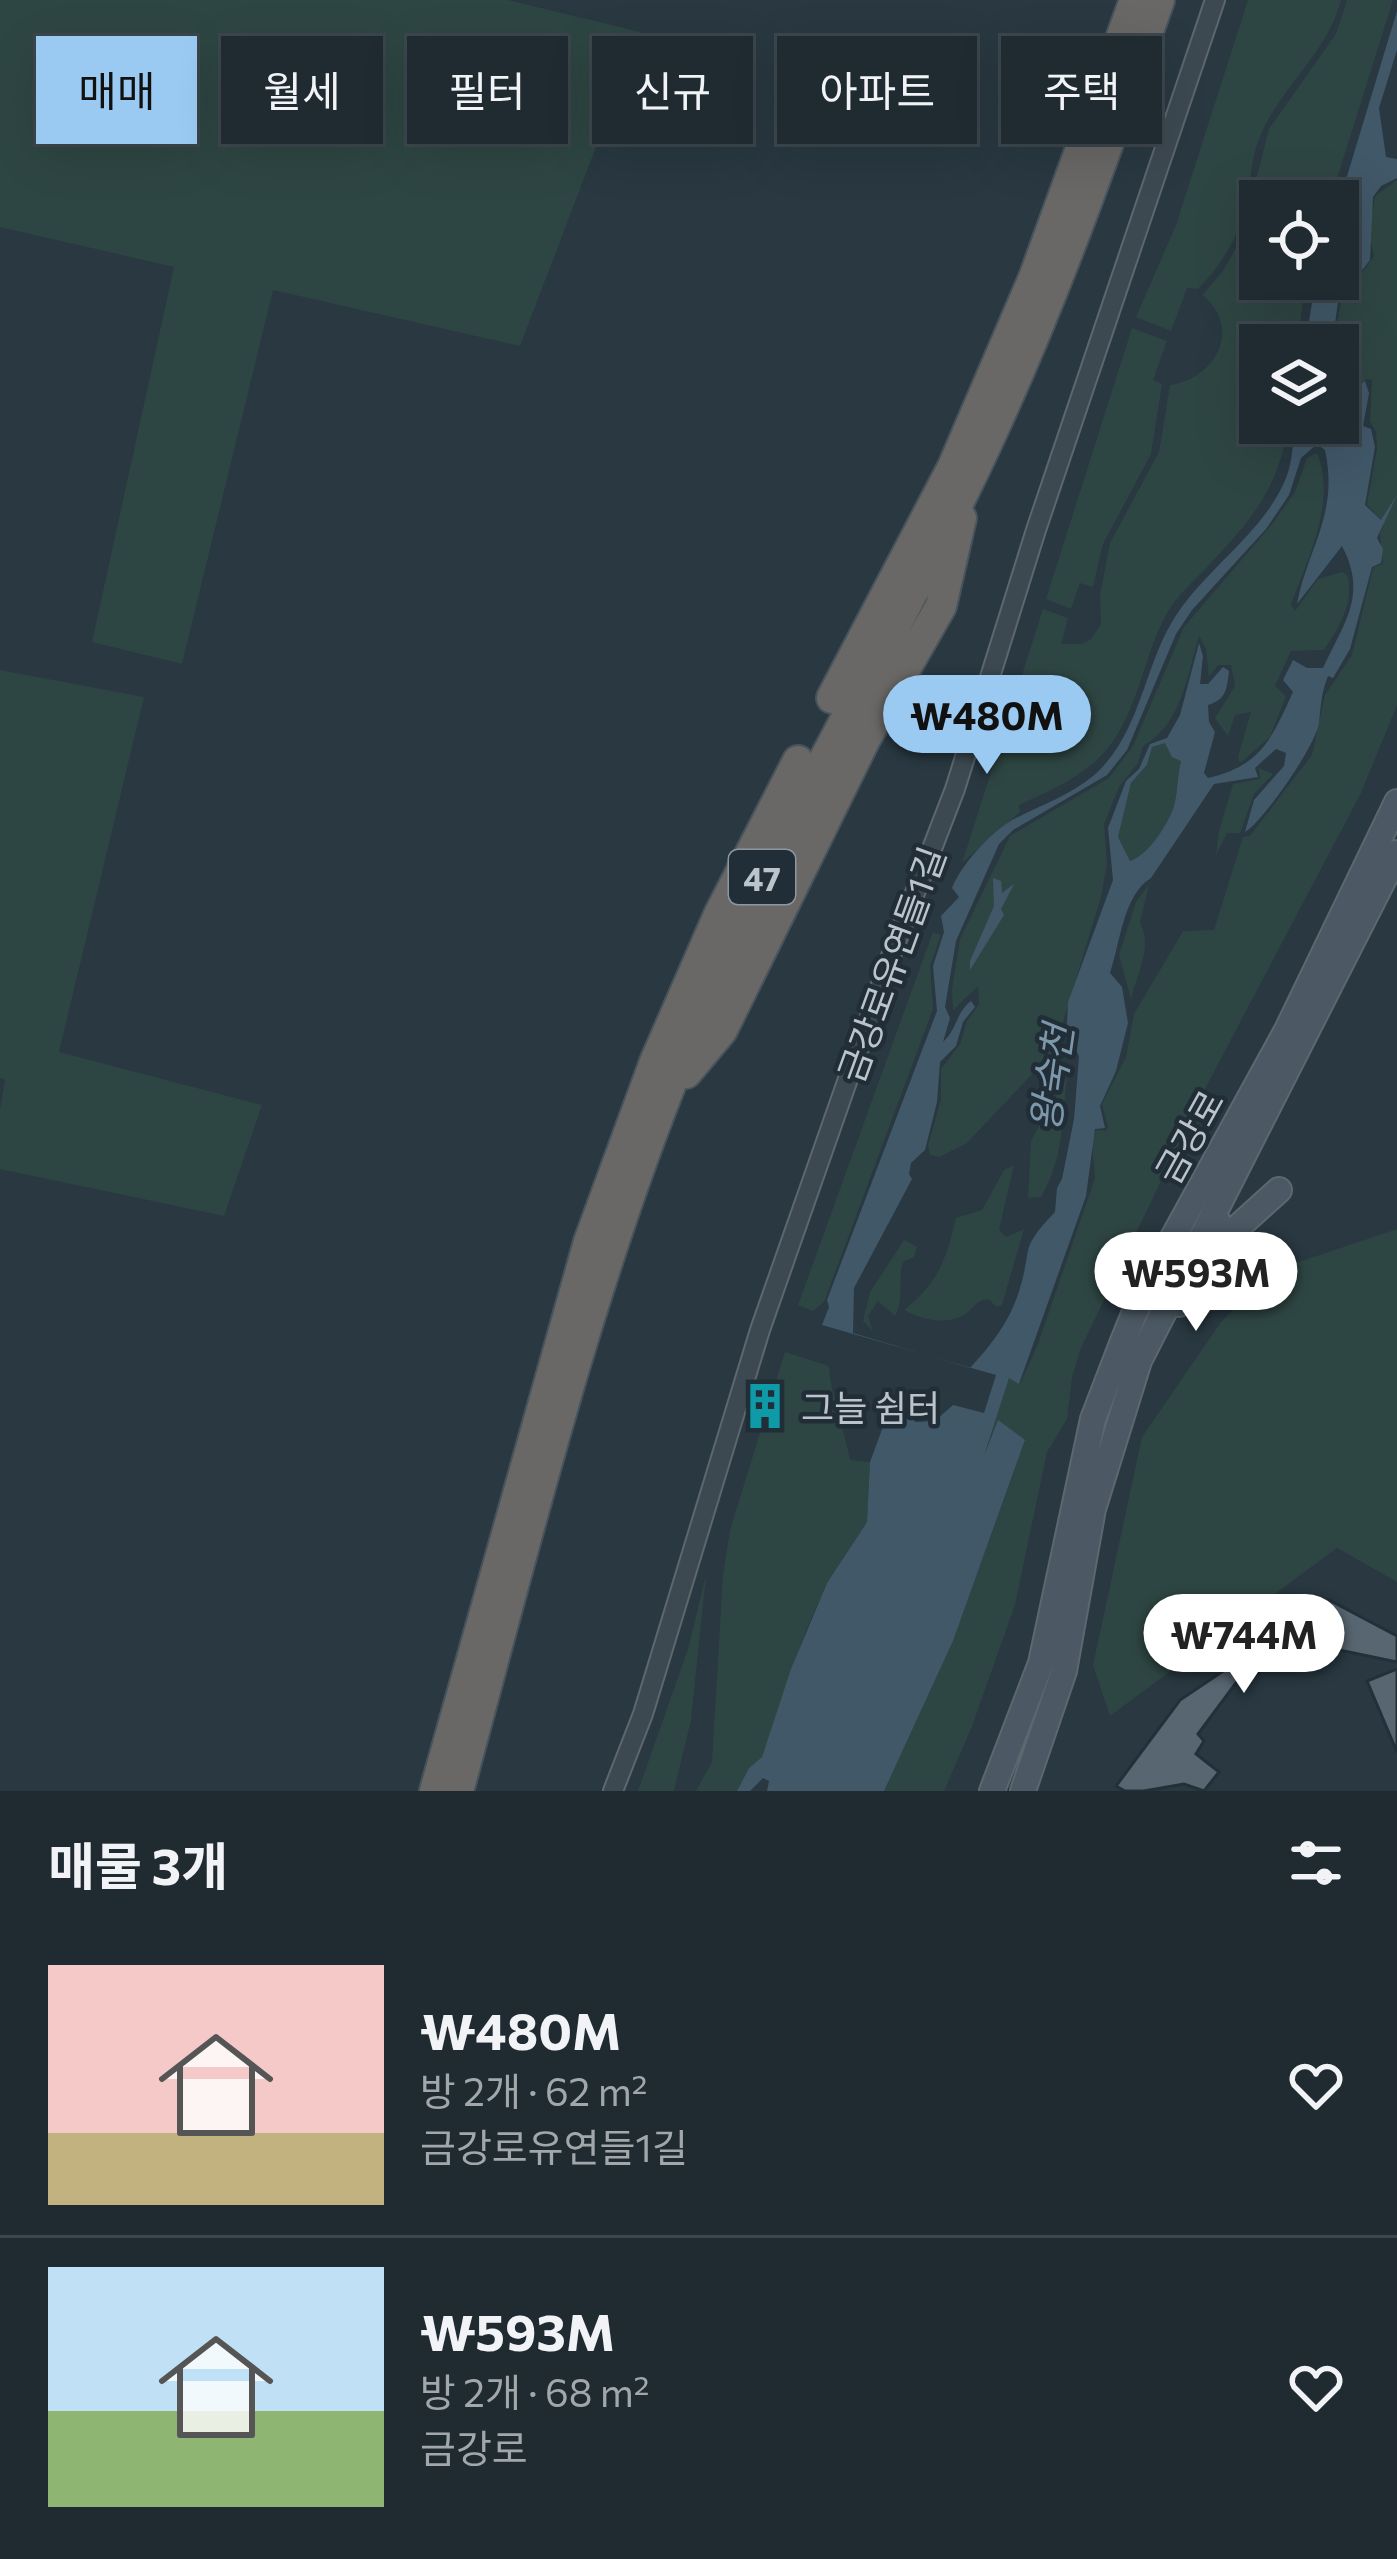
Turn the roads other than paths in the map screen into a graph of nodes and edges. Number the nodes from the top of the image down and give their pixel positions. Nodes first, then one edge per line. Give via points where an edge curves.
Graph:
1 (1135, 0) edge
2 (1159, 0) edge
3 (1215, 0) edge
4 (1397, 802) edge
5 (1397, 853) edge
6 (1348, 955) junction
7 (1110, 1447) junction
8 (435, 1791) edge
9 (458, 1791) edge
10 (613, 1791) edge
11 (992, 1791) edge
12 (1023, 1791) edge

1 - 8 highway, 47 via 1034,278 953,467 751,849 655,1062 561,1333
2 - 9 highway, 47 via 1066,263 964,493 760,881 664,1102 578,1350
3 - 10 street, 금강로유연들1길 via 955,789 760,1330
4 - 11 main road, 금강로 via 1287,1030 1143,1292 1093,1419 1041,1663
5 - 6 main road, 금강로
6 - 7 main road, 금강로 via 1148,1342
6 - 7 main road via 1286,1098 1208,1244 1216,1247 1273,1200 1184,1295
7 - 12 main road, 금강로 via 1064,1671

